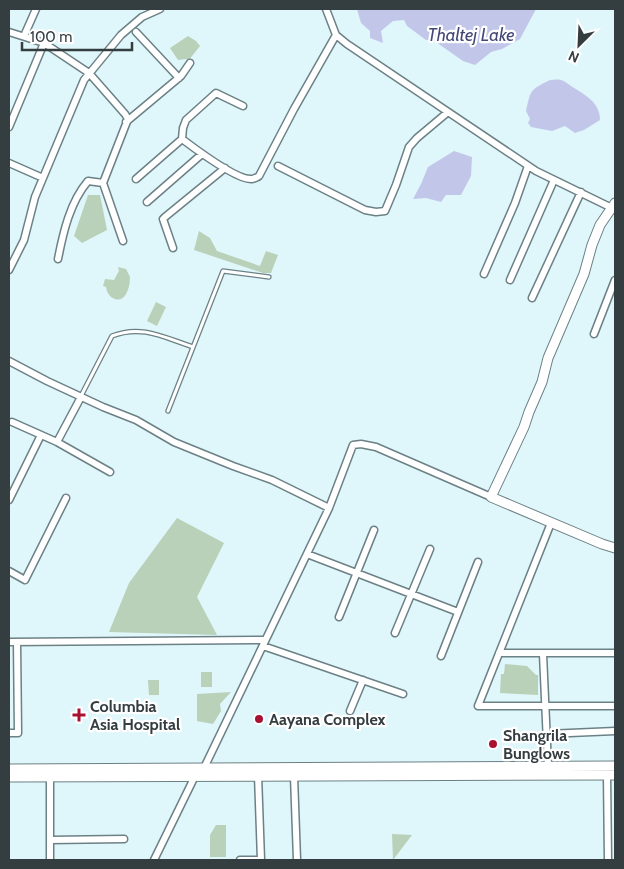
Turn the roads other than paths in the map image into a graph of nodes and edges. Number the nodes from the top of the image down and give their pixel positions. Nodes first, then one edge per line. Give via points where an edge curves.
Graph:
1 (36, 9) edge
2 (160, 9) edge
3 (326, 9) edge
4 (9, 32) edge
5 (136, 32) dead end
6 (336, 35) junction
7 (24, 36) junction
8 (44, 43) junction
9 (190, 63) dead end
10 (89, 73) junction
11 (179, 78) junction
12 (243, 106) dead end
13 (448, 112) junction
14 (126, 122) junction
15 (9, 127) edge
16 (182, 139) junction
17 (202, 154) junction
18 (9, 163) edge
19 (278, 166) dead end
20 (528, 166) junction
21 (225, 168) junction
22 (43, 178) junction
23 (136, 178) dead end
24 (554, 180) junction
25 (103, 183) junction
26 (581, 192) junction
27 (147, 202) dead end
28 (614, 207) edge
29 (123, 241) dead end
30 (173, 248) dead end
31 (58, 260) dead end
32 (9, 270) edge
33 (484, 274) dead end
34 (269, 277) dead end
35 (510, 280) dead end
36 (615, 280) edge
37 (532, 298) dead end
38 (594, 334) dead end
39 (193, 347) junction
40 (9, 361) edge
41 (81, 396) junction
42 (168, 411) dead end
43 (12, 422) dead end
44 (41, 435) junction
45 (58, 442) junction
46 (110, 472) dead end
47 (491, 497) junction
48 (66, 498) dead end
49 (9, 500) edge
50 (330, 508) junction
51 (551, 522) junction
52 (374, 530) dead end
53 (615, 548) edge
54 (430, 549) dead end
55 (307, 554) junction
56 (478, 562) dead end
57 (9, 571) edge
58 (357, 573) junction
59 (411, 594) junction
60 (458, 612) junction
61 (339, 617) dead end
62 (395, 633) dead end
63 (9, 642) edge
64 (17, 642) junction
65 (264, 643) junction
66 (499, 653) junction
67 (615, 653) edge
68 (543, 654) junction
69 (441, 656) dead end
70 (363, 680) junction
71 (403, 694) dead end
72 (546, 706) junction
73 (615, 706) edge
74 (350, 710) dead end
75 (615, 731) edge
76 (9, 733) edge
77 (547, 734) junction
78 (548, 766) junction
79 (615, 766) edge
80 (9, 769) edge
81 (199, 771) junction
82 (258, 775) junction
83 (611, 775) edge
84 (9, 776) edge
85 (50, 776) junction
86 (294, 776) junction
87 (50, 840) junction
88 (124, 840) dead end
89 (50, 860) edge
90 (154, 860) edge
91 (240, 860) edge
92 (297, 860) edge
93 (608, 860) edge

1 - 7 street
2 - 10 street via 142,17 121,35
3 - 6 street
4 - 7 street
5 - 11 street
6 - 13 street
6 - 21 street via 259,176 247,178
7 - 8 street
8 - 10 street
8 - 15 street
9 - 11 street
10 - 14 street via 125,114
10 - 22 street
11 - 14 street
12 - 16 street via 216,93 186,120
13 - 19 street via 409,147 385,211 365,210
13 - 20 street
14 - 25 street
16 - 17 street
16 - 23 street
17 - 21 street
17 - 27 street
18 - 22 street
20 - 24 street
20 - 33 street
21 - 30 street via 163,219
22 - 32 street via 24,240
24 - 26 street
24 - 35 street
25 - 29 street
25 - 31 street via 88,181 79,192 62,236
26 - 28 street
26 - 37 street
28 - 47 main road via 600,225 524,427
34 - 39 lane via 223,271
36 - 38 street
39 - 41 lane via 144,331 112,336
39 - 42 lane
40 - 41 street
41 - 45 street
41 - 50 street via 136,420 174,442 272,480
43 - 44 street
44 - 45 street
44 - 49 street
45 - 46 street
47 - 50 street via 376,447 361,444 353,445
47 - 51 main road
48 - 57 street via 25,580
50 - 55 street
51 - 53 main road
51 - 66 street
52 - 58 street
54 - 59 street
55 - 58 street
55 - 65 street
56 - 60 street
58 - 59 street
58 - 61 street
59 - 60 street
59 - 62 street
60 - 69 street
63 - 64 street
64 - 65 street
64 - 76 street via 18,733
65 - 70 street
65 - 81 street
66 - 68 street
66 - 72 street via 478,706
67 - 68 street
68 - 72 street
70 - 71 street
70 - 74 street
72 - 73 street
72 - 77 street
75 - 77 street
77 - 78 street
78 - 79 main road
78 - 81 main road
80 - 81 main road
81 - 82 main road
81 - 85 main road
81 - 90 street
82 - 86 main road
82 - 91 street via 261,860
83 - 86 main road
83 - 93 street
84 - 85 main road
85 - 87 street
86 - 92 street
87 - 88 street
87 - 89 street

